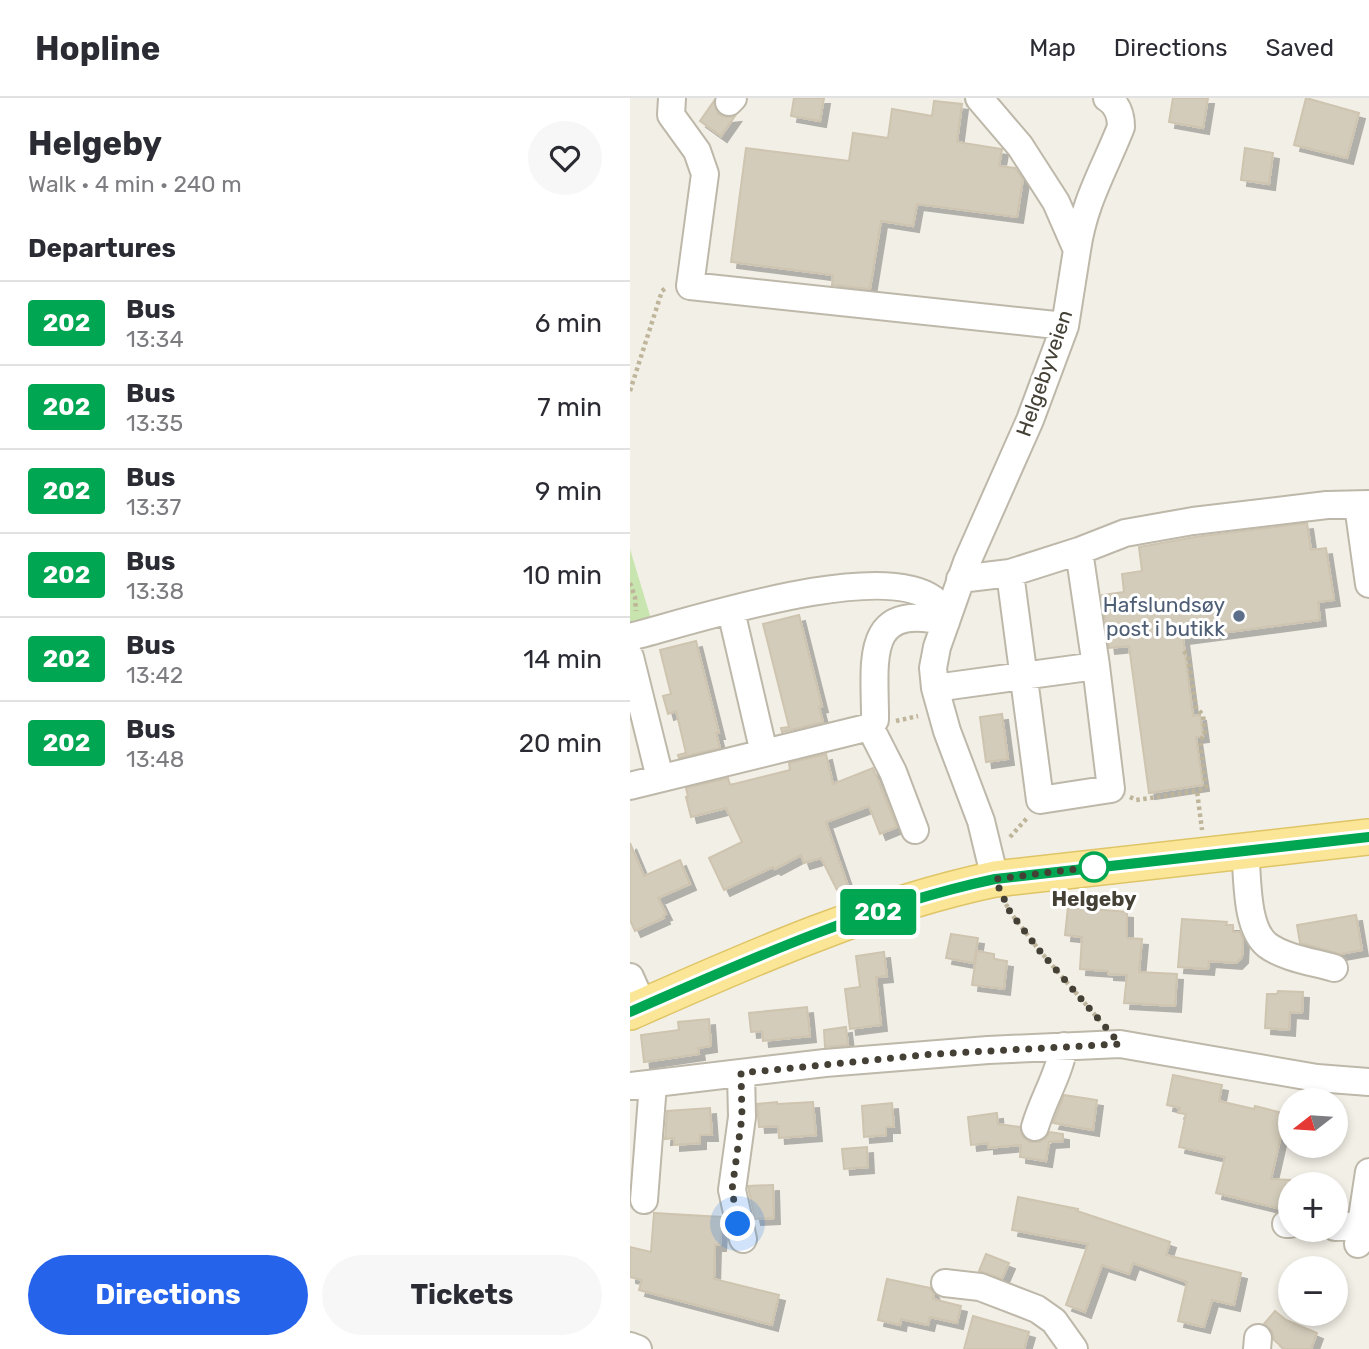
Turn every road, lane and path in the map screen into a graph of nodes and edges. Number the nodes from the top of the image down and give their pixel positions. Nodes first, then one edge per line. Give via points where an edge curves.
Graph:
1 (672, 98) edge
2 (979, 98) edge
3 (1107, 98) edge
4 (1077, 250) junction
5 (691, 286) junction
6 (1065, 326) junction
7 (630, 391) edge
8 (1363, 504) edge
9 (1079, 551) junction
10 (1010, 573) junction
11 (960, 579) junction
12 (630, 583) edge
13 (1369, 584) edge
14 (731, 611) junction
15 (946, 622) junction
16 (631, 628) edge
17 (1184, 651) dead end
18 (630, 657) edge
19 (1096, 666) junction
20 (1024, 676) junction
21 (935, 688) junction
22 (870, 727) junction
23 (764, 753) junction
24 (660, 778) junction
25 (630, 786) edge
26 (1111, 789) junction
27 (1197, 792) junction
28 (1040, 800) junction
29 (915, 830) dead end
30 (1369, 837) edge
31 (1204, 841) dead end
32 (1245, 850) junction
33 (993, 872) junction
34 (1334, 968) dead end
35 (634, 998) edge
36 (1120, 1044) junction
37 (1064, 1046) junction
38 (741, 1073) junction
39 (1369, 1082) edge
40 (642, 1085) edge
41 (1035, 1127) dead end
42 (1369, 1172) edge
43 (644, 1200) dead end
44 (1351, 1232) edge
45 (743, 1239) dead end
46 (945, 1283) dead end
47 (630, 1346) edge
48 (638, 1349) edge
49 (1074, 1349) edge

1 - 5 street via 671,115 697,151 705,174
2 - 4 street via 1035,168
3 - 4 street, Helgebyveien via 1115,105 1121,127 1093,188
4 - 6 street, Helgebyveien
5 - 6 street
5 - 7 path via 673,283 663,291
6 - 11 street, Helgebyveien via 1030,420
8 - 9 street via 1194,521 1125,533
8 - 13 street
9 - 10 street
9 - 19 street
10 - 11 street
10 - 20 street
11 - 15 street, Helgebyveien
12 - 16 path via 636,605
14 - 15 street via 869,585 922,593 935,600
14 - 16 street
14 - 23 street
15 - 21 street, Helgebyveien via 933,668
15 - 22 street via 909,617 884,631 874,657 875,720
17 - 27 path via 1205,734 1200,741 1206,787
18 - 24 street
19 - 20 street
19 - 26 street
20 - 21 street
20 - 28 street
21 - 33 street, Helgebyveien via 981,821
22 - 23 street
22 - 29 street
23 - 24 street
24 - 25 street
26 - 27 path via 1136,800
26 - 28 street
27 - 31 path
28 - 33 path via 1006,840
30 - 32 main road
32 - 33 main road
32 - 34 street via 1251,914 1260,938 1269,947
33 - 35 main road
33 - 36 path via 1010,912
36 - 37 street
36 - 39 street via 1317,1078
37 - 38 street
37 - 41 street via 1060,1068
38 - 40 street
38 - 45 street via 742,1117 732,1190
40 - 43 street
42 - 44 street
46 - 49 street via 980,1287 1037,1310 1054,1321
47 - 48 street

